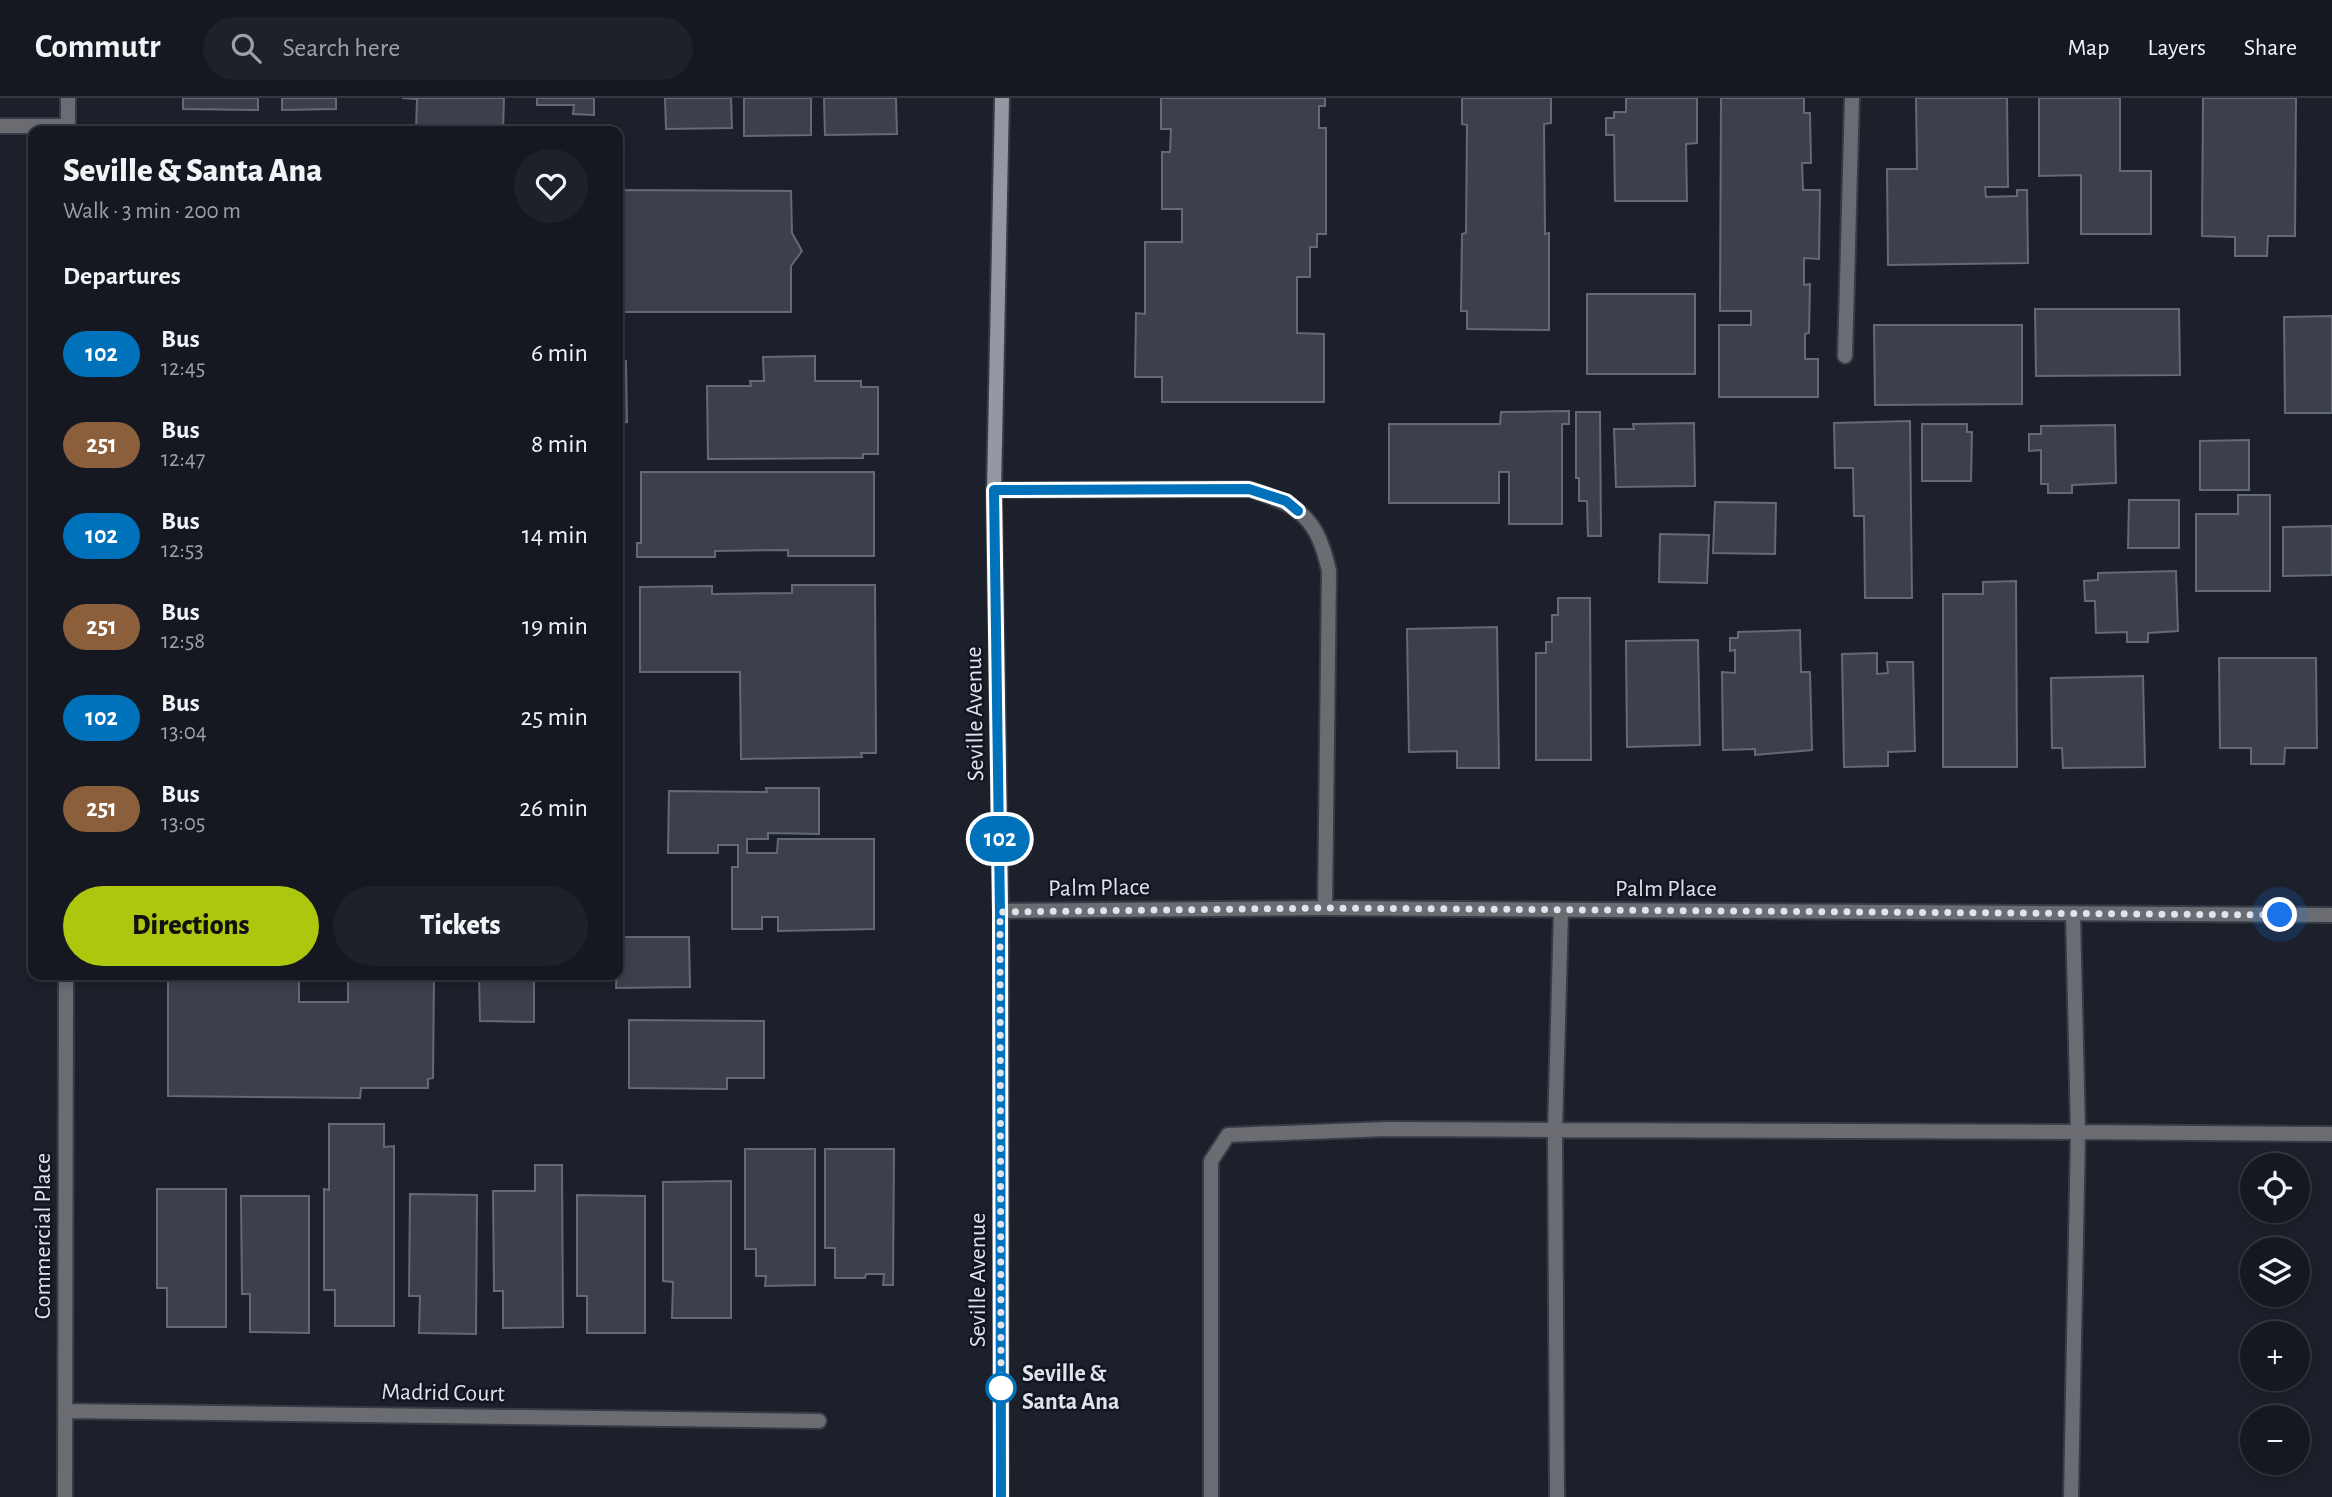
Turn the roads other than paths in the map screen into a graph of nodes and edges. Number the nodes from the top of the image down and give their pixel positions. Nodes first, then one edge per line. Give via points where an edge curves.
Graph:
1 (68, 98) edge
2 (1002, 98) edge
3 (1852, 98) edge
4 (0, 126) edge
5 (68, 126) edge
6 (28, 127) edge
7 (1845, 356) dead end
8 (994, 490) junction
9 (1325, 908) junction
10 (1561, 911) junction
11 (1000, 912) junction
12 (2073, 914) junction
13 (2332, 915) edge
14 (66, 980) edge
15 (1555, 1130) junction
16 (2078, 1132) junction
17 (2332, 1134) edge
18 (65, 1411) junction
19 (819, 1421) dead end
20 (65, 1497) edge
21 (1001, 1497) edge
22 (1210, 1497) edge
23 (1557, 1497) edge
24 (2071, 1497) edge

1 - 5 street
2 - 8 street, Seville Avenue
3 - 7 street
4 - 6 street
8 - 9 street via 1249,489 1286,501 1311,520 1323,542 1329,571
8 - 11 street, Seville Avenue
9 - 10 street, Palm Place
9 - 11 street, Palm Place
10 - 12 street, Palm Place
10 - 15 street
11 - 21 street, Seville Avenue
12 - 13 street, Palm Place
12 - 16 street
14 - 18 street, Commercial Place
15 - 16 street
15 - 22 street via 1388,1129 1228,1135 1211,1161
15 - 23 street
16 - 17 street
16 - 24 street
18 - 19 street, Madrid Court
18 - 20 street, Commercial Place

